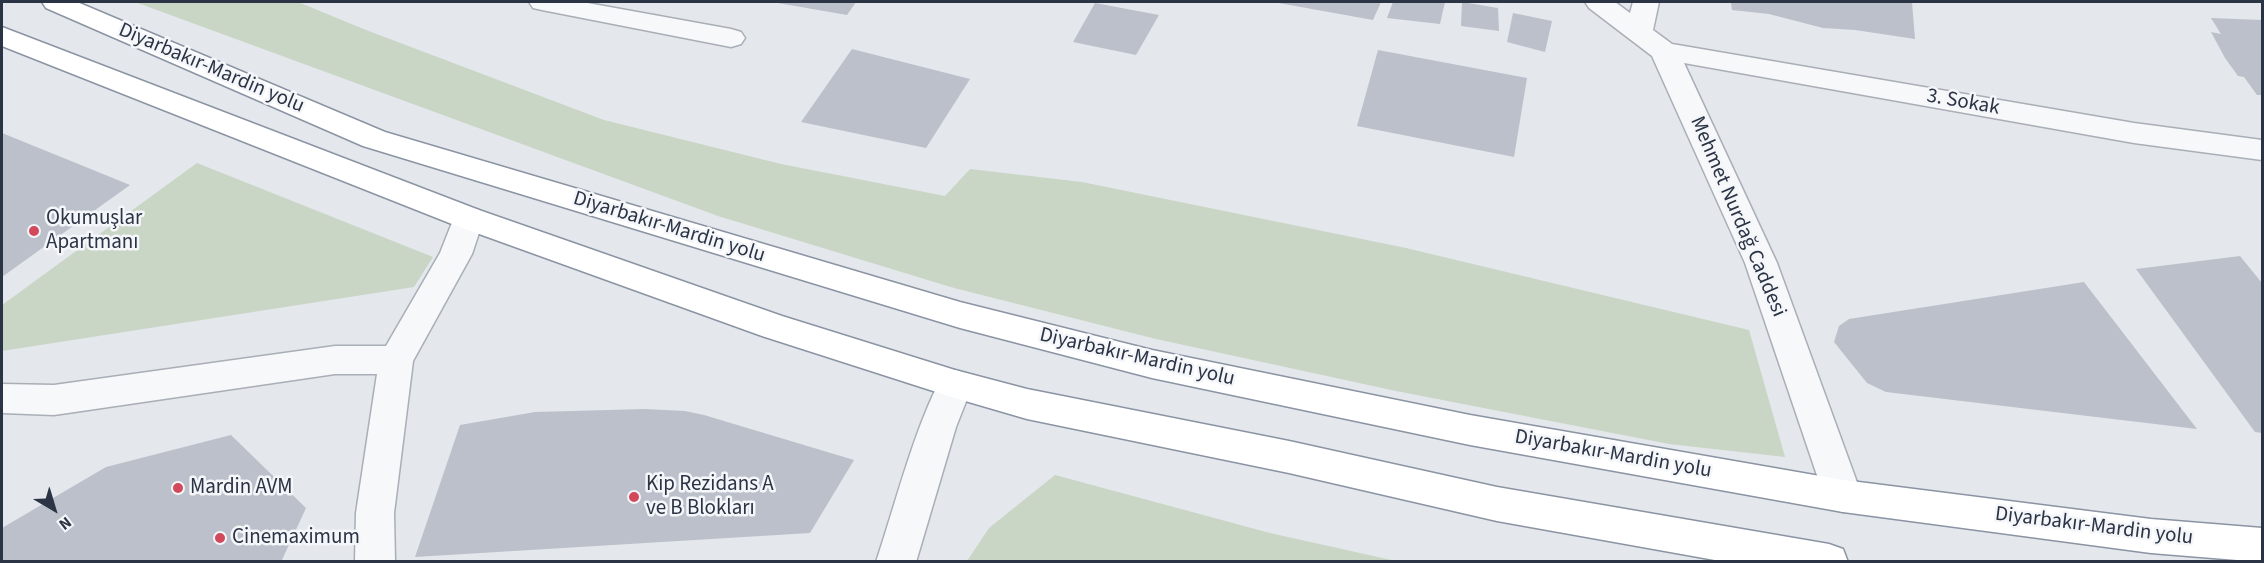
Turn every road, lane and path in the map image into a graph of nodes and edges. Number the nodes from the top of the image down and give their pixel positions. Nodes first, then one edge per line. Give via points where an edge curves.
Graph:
1 (55, 2) edge
2 (542, 2) edge
3 (1598, 2) edge
4 (1646, 2) edge
5 (1639, 32) junction
6 (2, 36) edge
7 (731, 38) dead end
8 (1664, 51) junction
9 (2262, 150) edge
10 (468, 218) junction
11 (396, 360) junction
12 (955, 384) junction
13 (2, 399) edge
14 (1843, 496) junction
15 (2262, 545) edge
16 (375, 561) edge
17 (896, 561) edge
18 (1829, 561) edge

1 - 14 highway, Diyarbakır-Mardin yolu via 374,139 960,315 1152,364 1458,428
2 - 7 street
3 - 5 street, Mehmet Nurdağ Caddesi
4 - 5 street
5 - 8 street, Mehmet Nurdağ Caddesi
6 - 10 highway, Diyarbakır-Mardin yolu
8 - 9 street, 3. Sokak via 2134,133
8 - 14 street, Mehmet Nurdağ Caddesi via 1761,263
10 - 11 street via 456,254
10 - 12 highway, Diyarbakır-Mardin yolu via 774,327
11 - 13 street via 335,360 54,400
11 - 16 street via 375,513
12 - 17 street
12 - 18 highway, Diyarbakır-Mardin yolu via 1027,404 1497,504
14 - 15 highway, Diyarbakır-Mardin yolu via 2151,536

